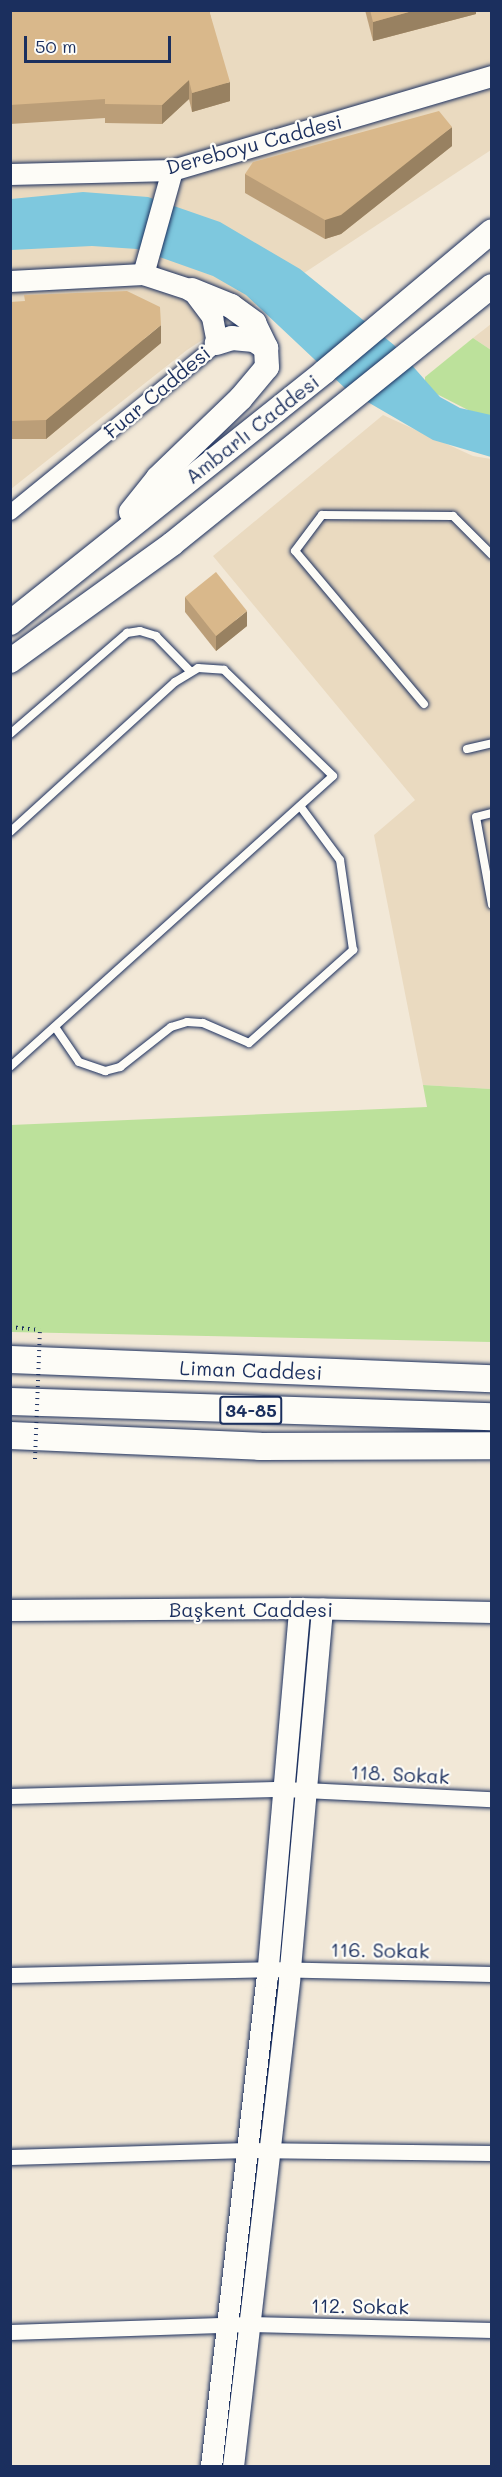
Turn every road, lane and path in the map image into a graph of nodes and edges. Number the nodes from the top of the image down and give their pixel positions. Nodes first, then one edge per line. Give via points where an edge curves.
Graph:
1 (492, 76) edge
2 (172, 170) junction
3 (10, 174) edge
4 (492, 231) edge
5 (144, 268) junction
6 (10, 281) edge
7 (492, 286) edge
8 (192, 290) junction
9 (217, 343) junction
10 (266, 348) junction
11 (10, 512) edge
12 (104, 546) junction
13 (492, 555) edge
14 (10, 623) edge
15 (10, 661) edge
16 (190, 671) junction
17 (424, 704) dead end
18 (10, 734) edge
19 (492, 743) edge
20 (467, 749) dead end
21 (300, 806) junction
22 (492, 813) edge
23 (10, 832) edge
24 (492, 905) edge
25 (55, 1027) junction
26 (10, 1067) edge
27 (10, 1328) edge
28 (10, 1359) edge
29 (492, 1362) edge
30 (285, 1372) junction
31 (492, 1378) edge
32 (10, 1401) edge
33 (492, 1416) edge
34 (10, 1436) edge
35 (492, 1445) edge
36 (35, 1459) dead end
37 (299, 1608) junction
38 (322, 1608) junction
39 (10, 1610) edge
40 (492, 1612) edge
41 (284, 1789) junction
42 (308, 1791) junction
43 (10, 1796) edge
44 (492, 1799) edge
45 (267, 1969) junction
46 (290, 1970) junction
47 (492, 1974) edge
48 (10, 1975) edge
49 (247, 2150) junction
50 (269, 2150) junction
51 (492, 2153) edge
52 (10, 2157) edge
53 (250, 2324) junction
54 (227, 2326) junction
55 (492, 2330) edge
56 (10, 2332) edge
57 (211, 2466) edge
58 (233, 2466) edge

1 - 2 street, Dereboyu Caddesi
2 - 3 street, Dereboyu Caddesi
2 - 5 street
4 - 12 main road, Ambarlı Caddesi via 324,372
5 - 6 street
5 - 8 street
7 - 15 main road, Ambarlı Caddesi via 172,544
8 - 9 street, Fuar Caddesi via 212,317
8 - 10 main road via 231,306 254,323
9 - 10 main road via 245,337
9 - 11 street, Fuar Caddesi
10 - 12 main road via 267,367 159,478
12 - 14 main road, Ambarlı Caddesi
13 - 17 lane via 453,516 322,515 295,551
16 - 18 lane via 156,636 140,631 127,633
16 - 21 lane via 206,667 224,670 333,776
16 - 23 lane
19 - 20 lane
21 - 25 lane
21 - 25 lane via 340,860 353,950 249,1043 203,1023 187,1022 171,1027 113,1070 96,1070 79,1062
22 - 24 lane via 476,817
25 - 26 lane
27 - 36 path, bridge via 40,1330
28 - 30 highway, Liman Caddesi
29 - 30 highway
30 - 31 highway, Liman Caddesi / 34-85
32 - 33 highway, Liman Caddesi / 34-85
34 - 35 highway via 259,1446
37 - 38 street, Başkent Caddesi
37 - 39 street, Başkent Caddesi
37 - 41 street
38 - 40 street, Başkent Caddesi
38 - 42 street
41 - 42 street, 118. Sokak
41 - 43 street, 118. Sokak
41 - 45 street
42 - 44 street, 118. Sokak
42 - 46 street
45 - 46 street, 116. Sokak
45 - 48 street, 116. Sokak
45 - 49 street
46 - 47 street, 116. Sokak
46 - 50 street
49 - 50 street
49 - 52 street
49 - 54 street
50 - 51 street
50 - 53 street
53 - 54 street, 112. Sokak
53 - 55 street, 112. Sokak
53 - 58 street
54 - 56 street, 112. Sokak
54 - 57 street

